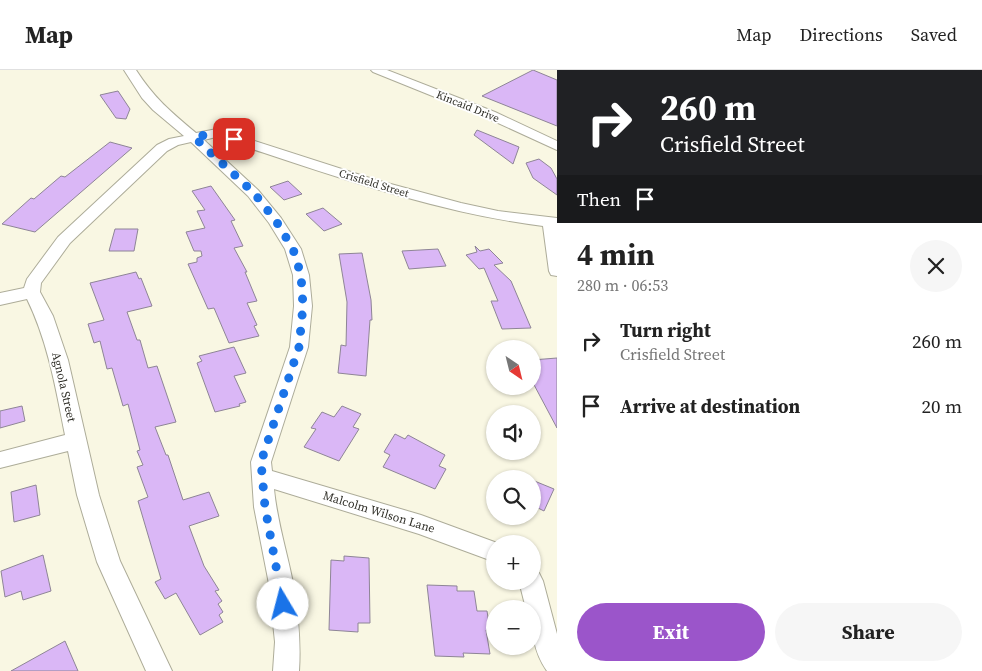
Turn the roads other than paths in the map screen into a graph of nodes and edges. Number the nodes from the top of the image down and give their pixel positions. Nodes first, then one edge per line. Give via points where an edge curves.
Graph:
1 (130, 70) edge
2 (377, 70) edge
3 (175, 122) junction
4 (194, 137) junction
5 (557, 146) edge
6 (162, 148) junction
7 (553, 222) edge
8 (557, 271) edge
9 (32, 292) junction
10 (0, 299) edge
11 (76, 441) junction
12 (0, 460) edge
13 (262, 476) junction
14 (486, 549) edge
15 (533, 590) edge
16 (557, 662) edge
17 (159, 671) edge
18 (286, 671) edge

1 - 3 street via 146,95
2 - 5 street, Kincaid Drive via 491,115
3 - 4 street
3 - 6 street
4 - 6 street
4 - 7 street, Crisfield Street via 217,133 371,183 458,207 498,216
4 - 13 street via 254,193 276,221 293,249 301,275 303,306 299,347 261,462
6 - 9 street via 64,240 33,283
7 - 8 street
9 - 10 street
9 - 11 street, Agnola Street via 59,360
11 - 12 street
11 - 17 street, Agnola Street via 88,495 109,562
13 - 14 street, Malcolm Wilson Lane via 422,525
13 - 18 street via 281,584 287,633
15 - 16 street via 550,652

